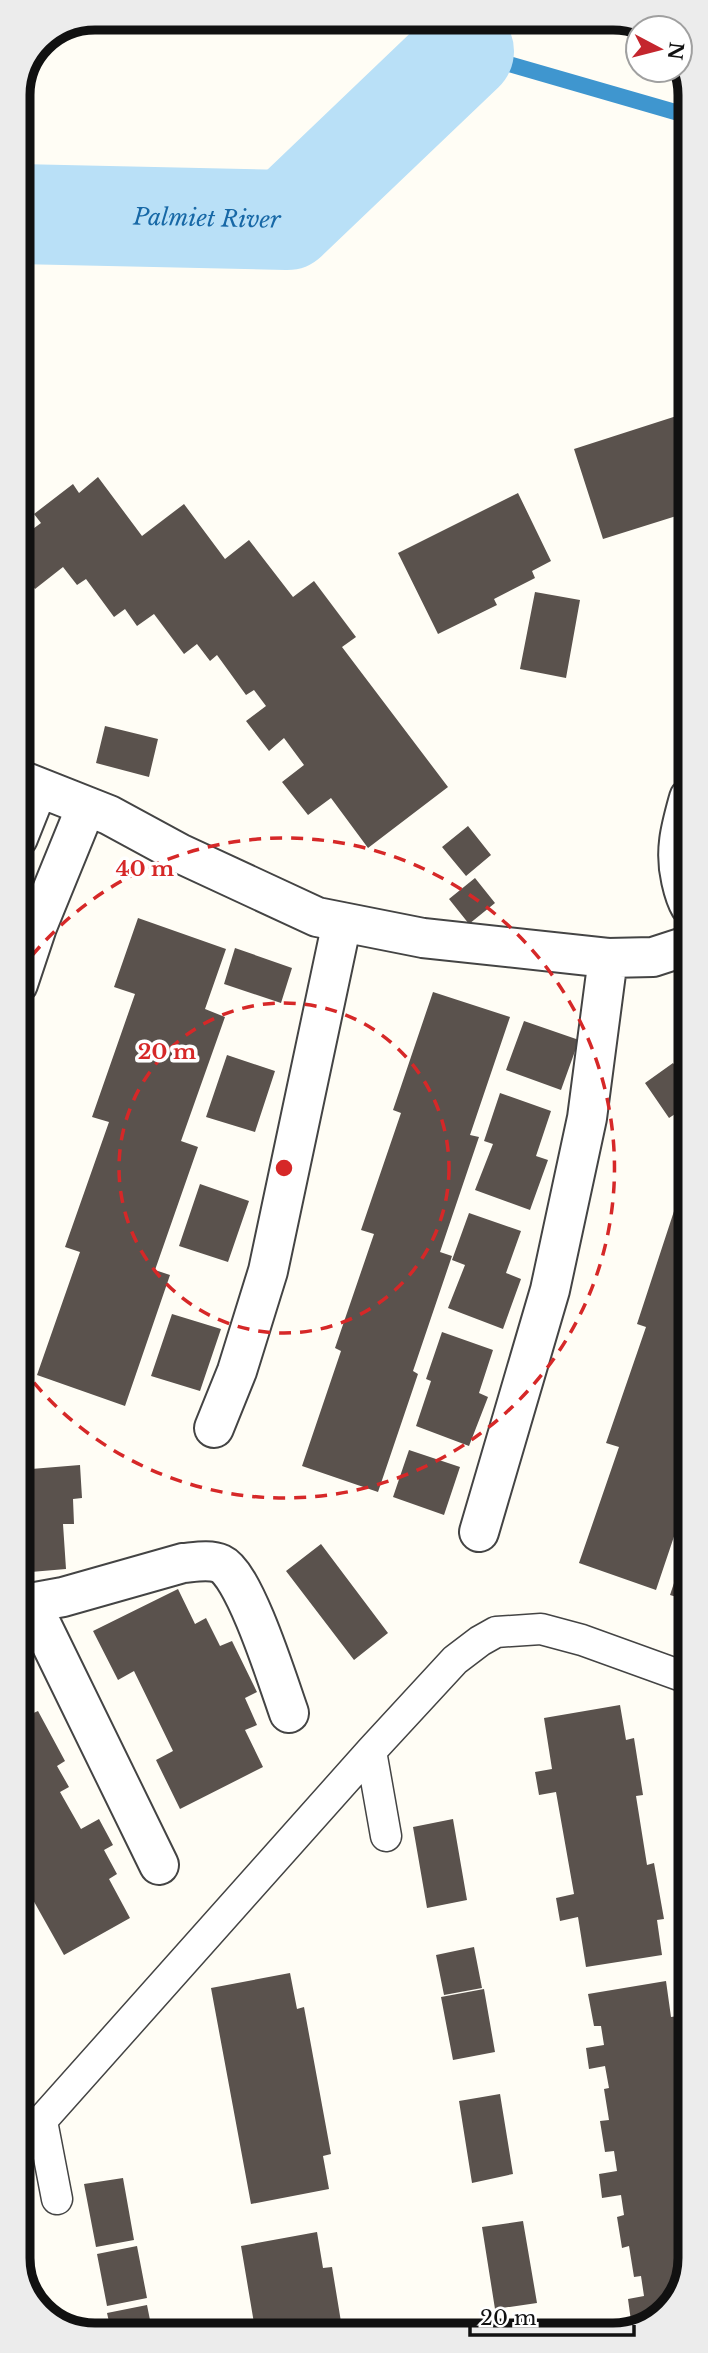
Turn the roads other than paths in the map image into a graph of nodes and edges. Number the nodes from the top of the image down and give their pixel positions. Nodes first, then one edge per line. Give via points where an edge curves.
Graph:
1 (30, 785) edge
2 (86, 807) junction
3 (678, 838) edge
4 (678, 866) edge
5 (342, 922) junction
6 (30, 948) edge
7 (678, 949) edge
8 (608, 958) junction
9 (214, 1428) dead end
10 (479, 1532) dead end
11 (30, 1603) edge
12 (30, 1614) edge
13 (678, 1674) edge
14 (289, 1713) dead end
15 (371, 1751) junction
16 (386, 1836) dead end
17 (159, 1865) dead end
18 (42, 2121) junction
19 (30, 2134) edge
20 (57, 2199) dead end

1 - 2 street
2 - 5 street via 317,917
2 - 6 street
3 - 4 street
5 - 8 street via 423,938
5 - 9 street via 268,1271
7 - 8 street via 653,957
8 - 10 street via 587,1118 550,1290
11 - 14 street via 183,1563 221,1564 231,1572 252,1611
12 - 17 street
13 - 15 lane via 541,1629 496,1632 455,1660
15 - 16 lane
15 - 18 lane
18 - 19 lane
18 - 20 lane

